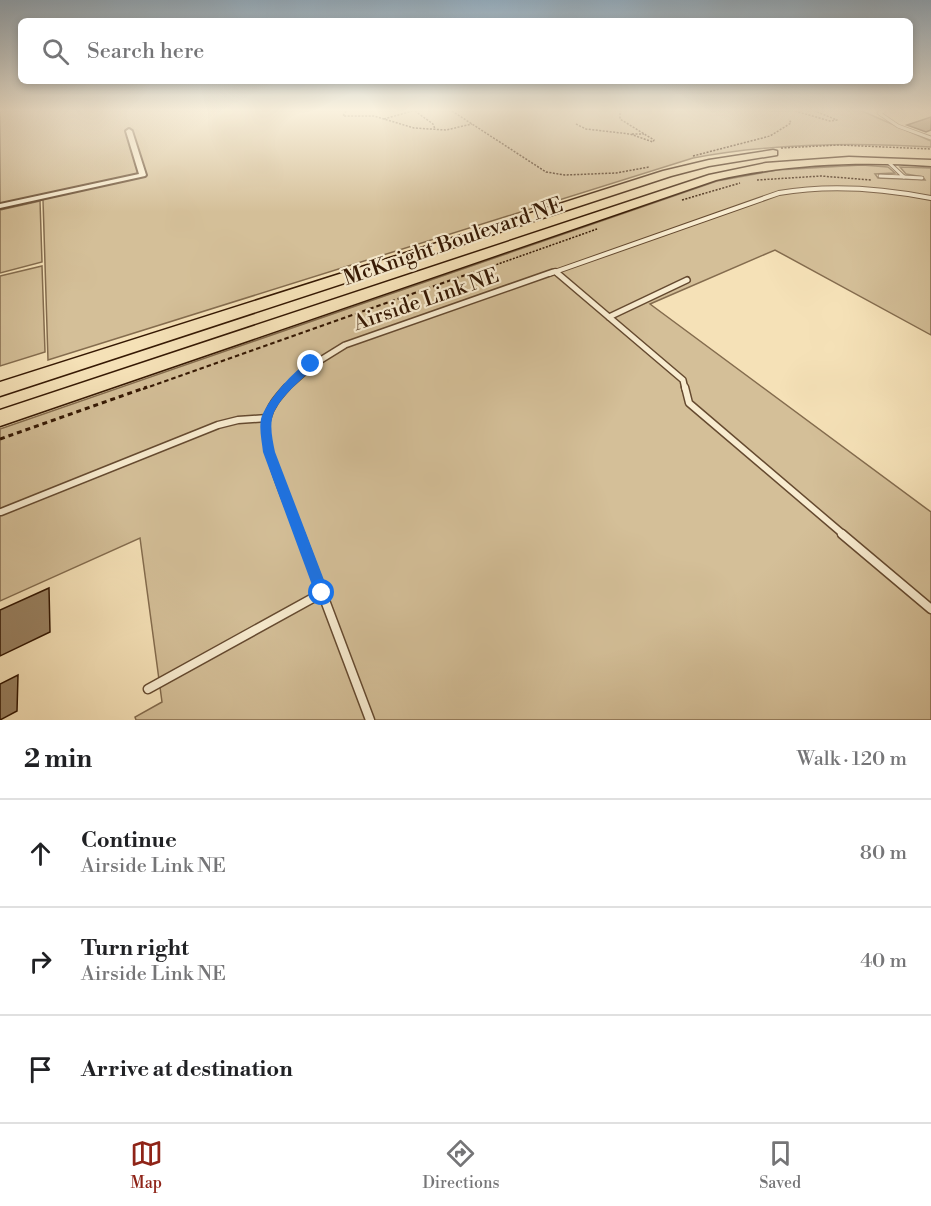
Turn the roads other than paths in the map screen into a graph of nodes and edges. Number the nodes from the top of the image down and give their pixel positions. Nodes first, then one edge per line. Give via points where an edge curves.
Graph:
1 (133, 145) edge
2 (928, 160) edge
3 (887, 161) junction
4 (880, 176) dead end
5 (904, 177) junction
6 (922, 178) dead end
7 (931, 198) edge
8 (0, 206) edge
9 (555, 271) junction
10 (687, 280) dead end
11 (609, 317) junction
12 (0, 389) edge
13 (0, 418) edge
14 (267, 418) junction
15 (1, 513) edge
16 (322, 593) junction
17 (931, 609) edge
18 (148, 689) dead end
19 (370, 720) edge

1 - 8 street via 143,175
2 - 3 main road, McKnight Boulevard NE
2 - 12 main road, McKnight Boulevard NE via 878,150 789,152 668,173
3 - 5 lane
3 - 13 main road, McKnight Boulevard NE via 764,167 681,186
4 - 5 lane
5 - 6 lane
7 - 9 lane, Airside Link NE via 850,188 791,190
9 - 11 lane
9 - 14 lane, Airside Link NE via 336,349 311,364 294,381
10 - 11 lane
11 - 17 lane via 683,380 689,402
14 - 15 lane via 218,425
14 - 16 lane via 269,452
16 - 18 lane
16 - 19 lane

